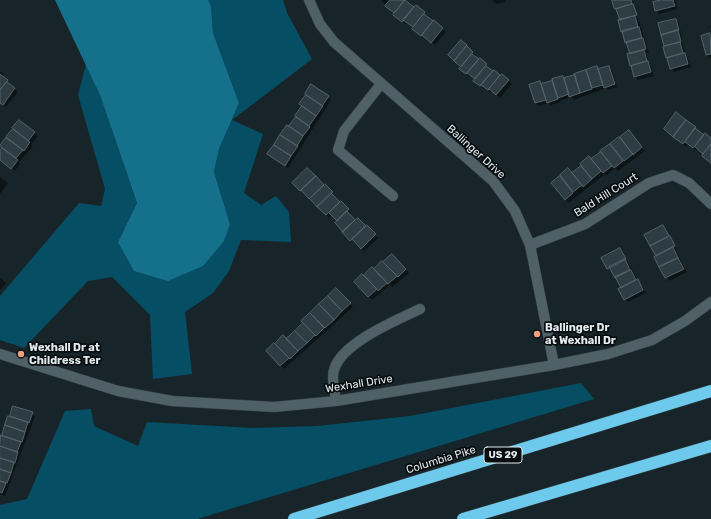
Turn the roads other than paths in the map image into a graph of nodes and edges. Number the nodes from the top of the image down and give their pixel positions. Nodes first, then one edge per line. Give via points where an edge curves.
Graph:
1 (309, 0) edge
2 (381, 84) junction
3 (393, 196) dead end
4 (711, 204) edge
5 (530, 245) junction
6 (711, 302) edge
7 (420, 309) dead end
8 (0, 354) edge
9 (554, 365) junction
10 (711, 391) edge
11 (336, 401) junction
12 (711, 446) edge
13 (294, 519) edge
14 (463, 519) edge

1 - 2 street, Ballinger Drive via 320,24 334,42
2 - 3 street via 344,131 338,150
2 - 5 street, Ballinger Drive via 493,181 515,211
4 - 5 street, Bald Hill Court via 689,183 673,175 649,182 585,224
5 - 9 street, Ballinger Drive
6 - 9 street, Wexhall Drive via 686,321 652,340 608,354
7 - 11 street via 372,332 339,358 333,371
8 - 11 street, Wexhall Drive via 118,391 172,400 274,407
9 - 11 street, Wexhall Drive
10 - 13 highway, Columbia Pike / US 29
12 - 14 highway

